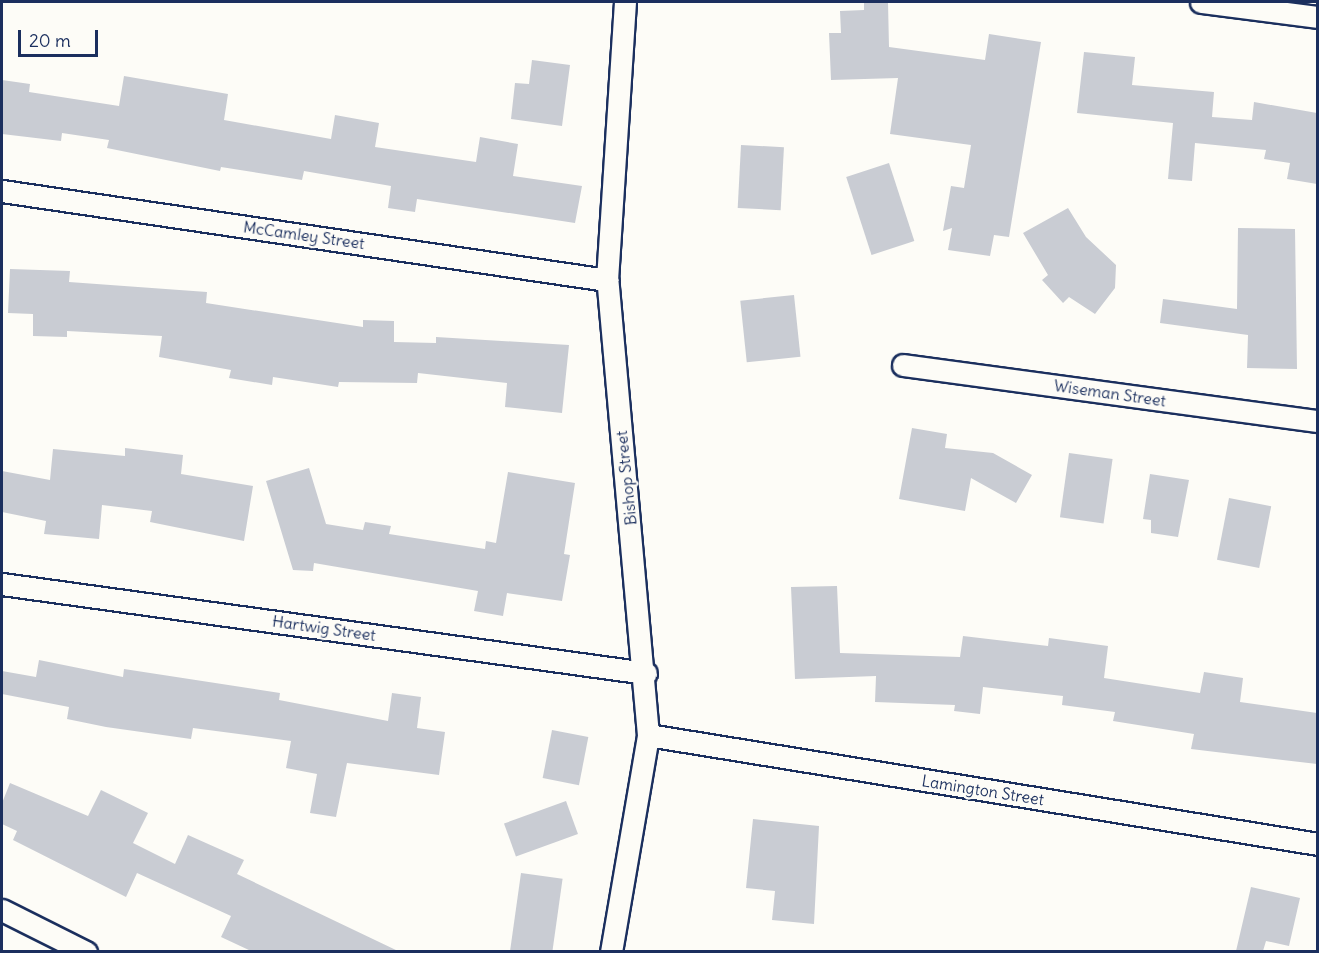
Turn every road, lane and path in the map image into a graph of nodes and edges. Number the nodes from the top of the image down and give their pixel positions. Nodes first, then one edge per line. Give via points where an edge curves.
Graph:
1 (625, 2) edge
2 (1201, 2) edge
3 (1317, 17) edge
4 (2, 191) edge
5 (607, 280) junction
6 (903, 365) dead end
7 (1317, 421) edge
8 (2, 584) edge
9 (646, 673) junction
10 (648, 735) junction
11 (1317, 844) edge
12 (2, 910) edge
13 (86, 951) edge
14 (611, 951) edge

1 - 5 street, Bishop Street
2 - 3 street
4 - 5 street, McCamley Street
5 - 9 street, Bishop Street
6 - 7 street, Wiseman Street
8 - 9 street, Hartwig Street
9 - 10 street, Bishop Street
10 - 11 street, Lamington Street
10 - 14 street, Bishop Street
12 - 13 street

